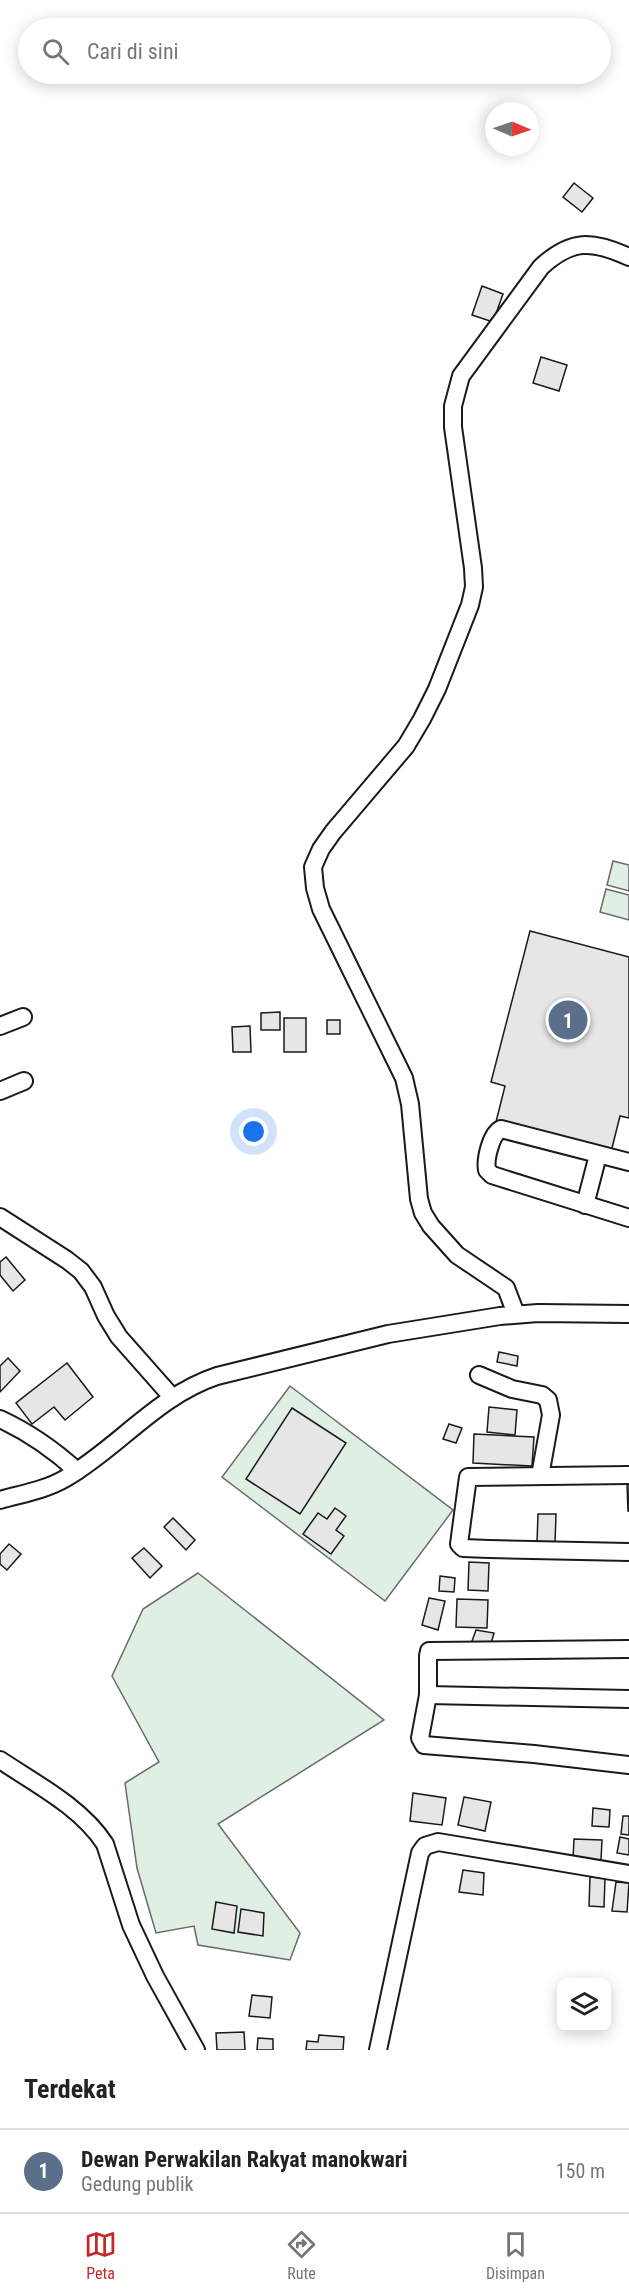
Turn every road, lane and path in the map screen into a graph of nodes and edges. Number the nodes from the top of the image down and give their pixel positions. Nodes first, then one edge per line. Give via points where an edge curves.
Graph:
1 (629, 257) edge
2 (23, 1017) dead end
3 (0, 1026) edge
4 (24, 1081) dead end
5 (0, 1091) edge
6 (598, 1155) junction
7 (629, 1162) edge
8 (585, 1205) junction
9 (0, 1217) edge
10 (629, 1218) edge
11 (516, 1314) junction
12 (629, 1314) edge
13 (479, 1376) dead end
14 (172, 1397) junction
15 (0, 1419) edge
16 (77, 1471) junction
17 (629, 1475) edge
18 (540, 1476) junction
19 (0, 1500) edge
20 (629, 1552) edge
21 (629, 1649) edge
22 (428, 1695) junction
23 (629, 1699) edge
24 (0, 1760) edge
25 (629, 1765) edge
26 (629, 1874) edge
27 (196, 2050) edge
28 (378, 2050) edge

1 - 11 street via 585,245 556,253 541,267 461,376 453,406 453,427 473,568 470,605 437,689 406,746 333,832 313,867 321,909 404,1078 423,1213 457,1255 506,1288
2 - 3 street
4 - 5 street
6 - 7 street
6 - 8 street
6 - 8 street via 501,1129 488,1158 486,1170 492,1175
8 - 10 street
9 - 14 street via 81,1271 119,1337
11 - 12 street
11 - 14 street via 346,1343 217,1376
13 - 18 street via 548,1400 551,1415
14 - 16 street
15 - 16 street via 29,1432
16 - 19 street via 55,1484
17 - 18 street
18 - 20 street via 468,1477 460,1546
21 - 22 street via 432,1650 428,1656
22 - 23 street
22 - 25 street via 420,1738 424,1745
24 - 27 street via 98,1834 131,1925
26 - 28 street via 438,1842 425,1846 420,1853

